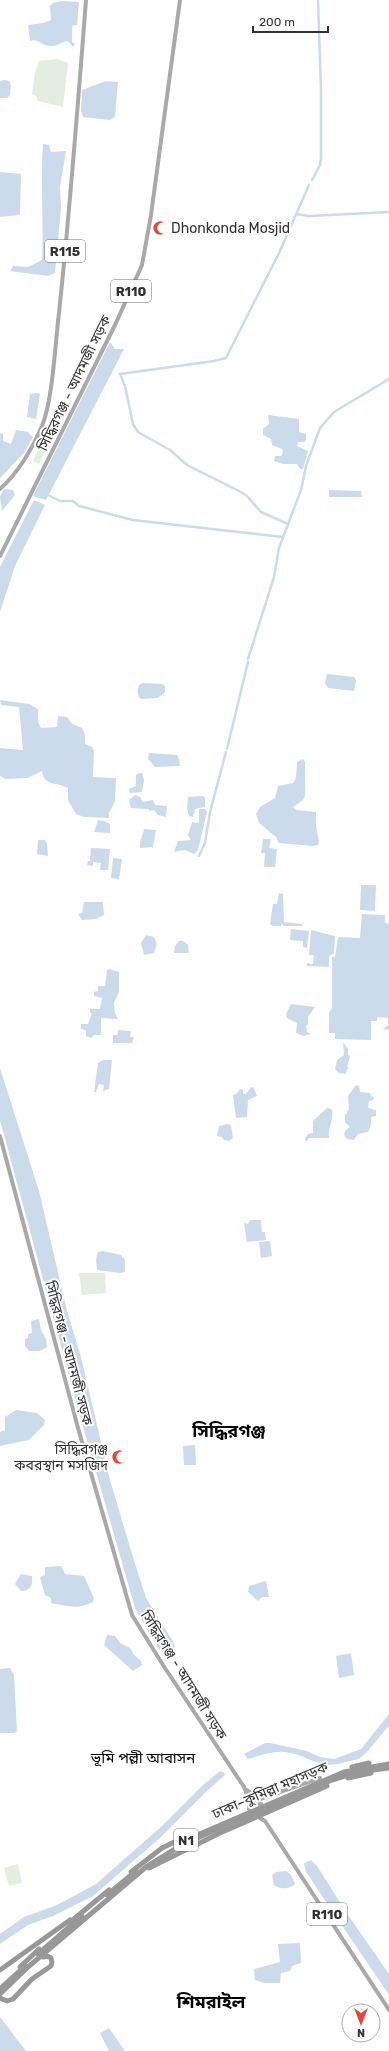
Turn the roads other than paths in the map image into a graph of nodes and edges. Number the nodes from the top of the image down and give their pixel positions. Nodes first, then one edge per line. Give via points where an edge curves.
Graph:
1 (86, 0) edge
2 (180, 0) edge
3 (0, 489) edge
4 (0, 556) edge
5 (0, 1136) edge
6 (389, 1761) edge
7 (389, 1764) edge
8 (389, 1768) edge
9 (389, 1772) edge
10 (320, 1778) junction
11 (244, 1787) junction
12 (250, 1802) junction
13 (261, 1804) junction
14 (249, 1809) junction
15 (262, 1817) junction
16 (80, 1914) junction
17 (43, 1958) junction
18 (0, 1970) edge
19 (17, 1973) junction
20 (0, 1985) edge
21 (0, 1989) edge
22 (0, 1994) edge
23 (0, 1998) edge
24 (389, 2010) edge

1 - 3 main road, R115 via 64,269 49,396 42,426 30,449 17,470
2 - 4 main road, সিদ্ধিরগঞ্জ - আদমজী সড়ক / R110 via 152,215 142,265 115,325
5 - 11 main road, সিদ্ধিরগঞ্জ - আদমজী সড়ক via 78,1428 132,1615
6 - 10 highway via 360,1764
7 - 19 highway, ঢাকা–কুমিল্লা মহাসড়ক / N1 via 344,1772 196,1835 167,1850 122,1882
8 - 19 highway, ঢাকা–কুমিল্লা মহাসড়ক / N1 via 358,1772 332,1780 180,1846 146,1867 28,1967
9 - 15 highway via 344,1780
10 - 11 main road via 258,1799
10 - 13 highway
11 - 12 main road, সিদ্ধিরগঞ্জ - আদমজী সড়ক
12 - 13 main road
12 - 14 main road, সিদ্ধিরগঞ্জ - আদমজী সড়ক
13 - 14 highway
14 - 16 highway via 162,1848
15 - 17 highway via 215,1836 148,1869
15 - 24 main road, R110
16 - 18 highway
16 - 19 highway
17 - 19 highway
17 - 23 highway via 51,1958 51,1966 32,1979 12,2000 5,2001
19 - 20 highway
19 - 21 highway, N1
19 - 22 highway, N1

